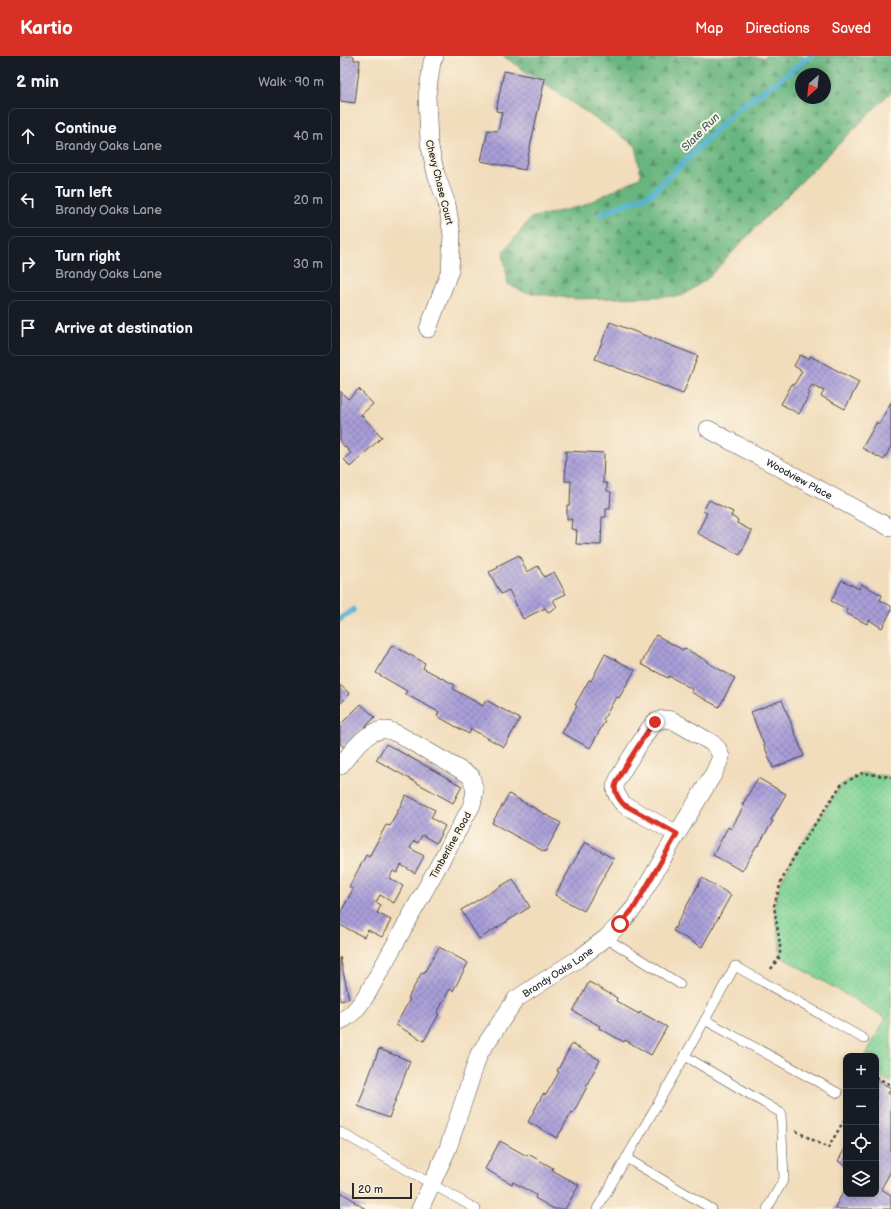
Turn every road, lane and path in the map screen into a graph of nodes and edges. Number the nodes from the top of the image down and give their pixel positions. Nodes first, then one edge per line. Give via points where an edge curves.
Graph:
1 (435, 56) edge
2 (428, 329) dead end
3 (708, 429) dead end
4 (891, 528) edge
5 (340, 766) edge
6 (891, 777) edge
7 (677, 834) junction
8 (606, 938) junction
9 (764, 982) junction
10 (680, 984) dead end
11 (705, 1020) junction
12 (340, 1021) edge
13 (864, 1039) dead end
14 (685, 1056) junction
15 (879, 1079) edge
16 (891, 1085) edge
17 (838, 1093) dead end
18 (843, 1121) edge
19 (781, 1123) junction
20 (340, 1132) edge
21 (626, 1158) junction
22 (432, 1184) junction
23 (598, 1208) edge
24 (420, 1209) edge
25 (476, 1209) edge
26 (712, 1209) edge
27 (767, 1209) edge

1 - 2 street, Chevy Chase Court via 427,96 429,143 436,174 447,204 452,235 450,270
3 - 4 street, Woodview Place
5 - 12 street, Timberline Road via 366,737 375,731 387,730 471,776 475,791 472,805 369,991 359,1006
6 - 9 path via 862,773 841,785 797,851 781,882 774,906 780,956
7 - 7 street, Brandy Oaks Lane via 721,757 712,743 672,720 663,719 655,722 649,729 615,787 617,796 623,804
7 - 8 street, Brandy Oaks Lane via 634,908
8 - 10 lane
8 - 22 street, Brandy Oaks Lane via 516,999 479,1054 448,1148
9 - 11 lane via 735,966
9 - 13 lane
11 - 14 lane
11 - 17 lane
14 - 19 lane via 780,1112
14 - 21 lane
15 - 16 path
18 - 19 path via 828,1148
19 - 27 lane via 784,1178
20 - 22 lane
21 - 23 lane
21 - 26 lane
22 - 24 street, Brandy Oaks Lane
22 - 25 lane

